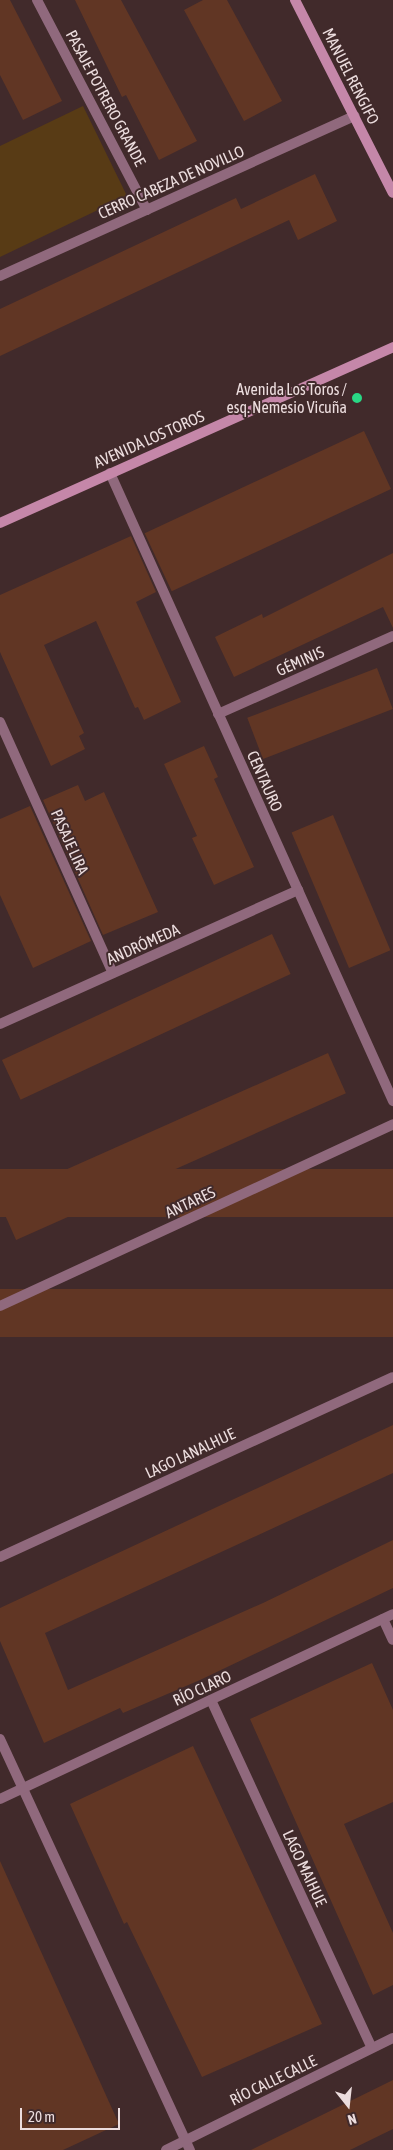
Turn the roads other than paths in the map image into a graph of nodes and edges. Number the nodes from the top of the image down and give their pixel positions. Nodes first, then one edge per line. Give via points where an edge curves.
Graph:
1 (38, 0) edge
2 (295, 0) edge
3 (355, 116) junction
4 (393, 194) edge
5 (147, 210) junction
6 (0, 276) edge
7 (393, 347) edge
8 (110, 473) junction
9 (0, 523) edge
10 (393, 636) edge
11 (218, 714) junction
12 (0, 722) edge
13 (298, 890) junction
14 (113, 974) junction
15 (0, 1024) edge
16 (393, 1102) edge
17 (393, 1124) edge
18 (0, 1306) edge
19 (393, 1377) edge
20 (0, 1557) edge
21 (393, 1614) edge
22 (383, 1619) junction
23 (393, 1640) edge
24 (211, 1700) junction
25 (0, 1739) edge
26 (23, 1788) junction
27 (0, 1799) edge
28 (393, 2038) edge
29 (372, 2048) junction
30 (188, 2145) edge
31 (166, 2150) edge

1 - 5 street, PASAJE POTRERO GRANDE
2 - 3 street, MANUEL RENGIFO
3 - 4 street, MANUEL RENGIFO
3 - 5 street, CERRO CABEZA DE NOVILLO
5 - 6 street, CERRO CABEZA DE NOVILLO
7 - 8 street, AVENIDA LOS TOROS
8 - 9 street, AVENIDA LOS TOROS
8 - 11 street, CENTAURO
10 - 11 street, GÉMINIS
11 - 13 street, CENTAURO
12 - 14 street, PASAJE LIRA
13 - 14 street, ANDRÓMEDA
13 - 16 street, CENTAURO
14 - 15 street, ANDRÓMEDA
17 - 18 street, ANTARES
19 - 20 street, LAGO LANALHUE
21 - 22 street, RÍO CLARO
22 - 23 street
22 - 24 street, RÍO CLARO
24 - 26 street, RÍO CLARO
24 - 29 street, LAGO MAIHUE
25 - 26 street
26 - 27 street, RÍO CLARO
26 - 30 street
28 - 29 street, RÍO CALLE CALLE
29 - 30 street, RÍO CALLE CALLE
30 - 31 street, RÍO CALLE CALLE

